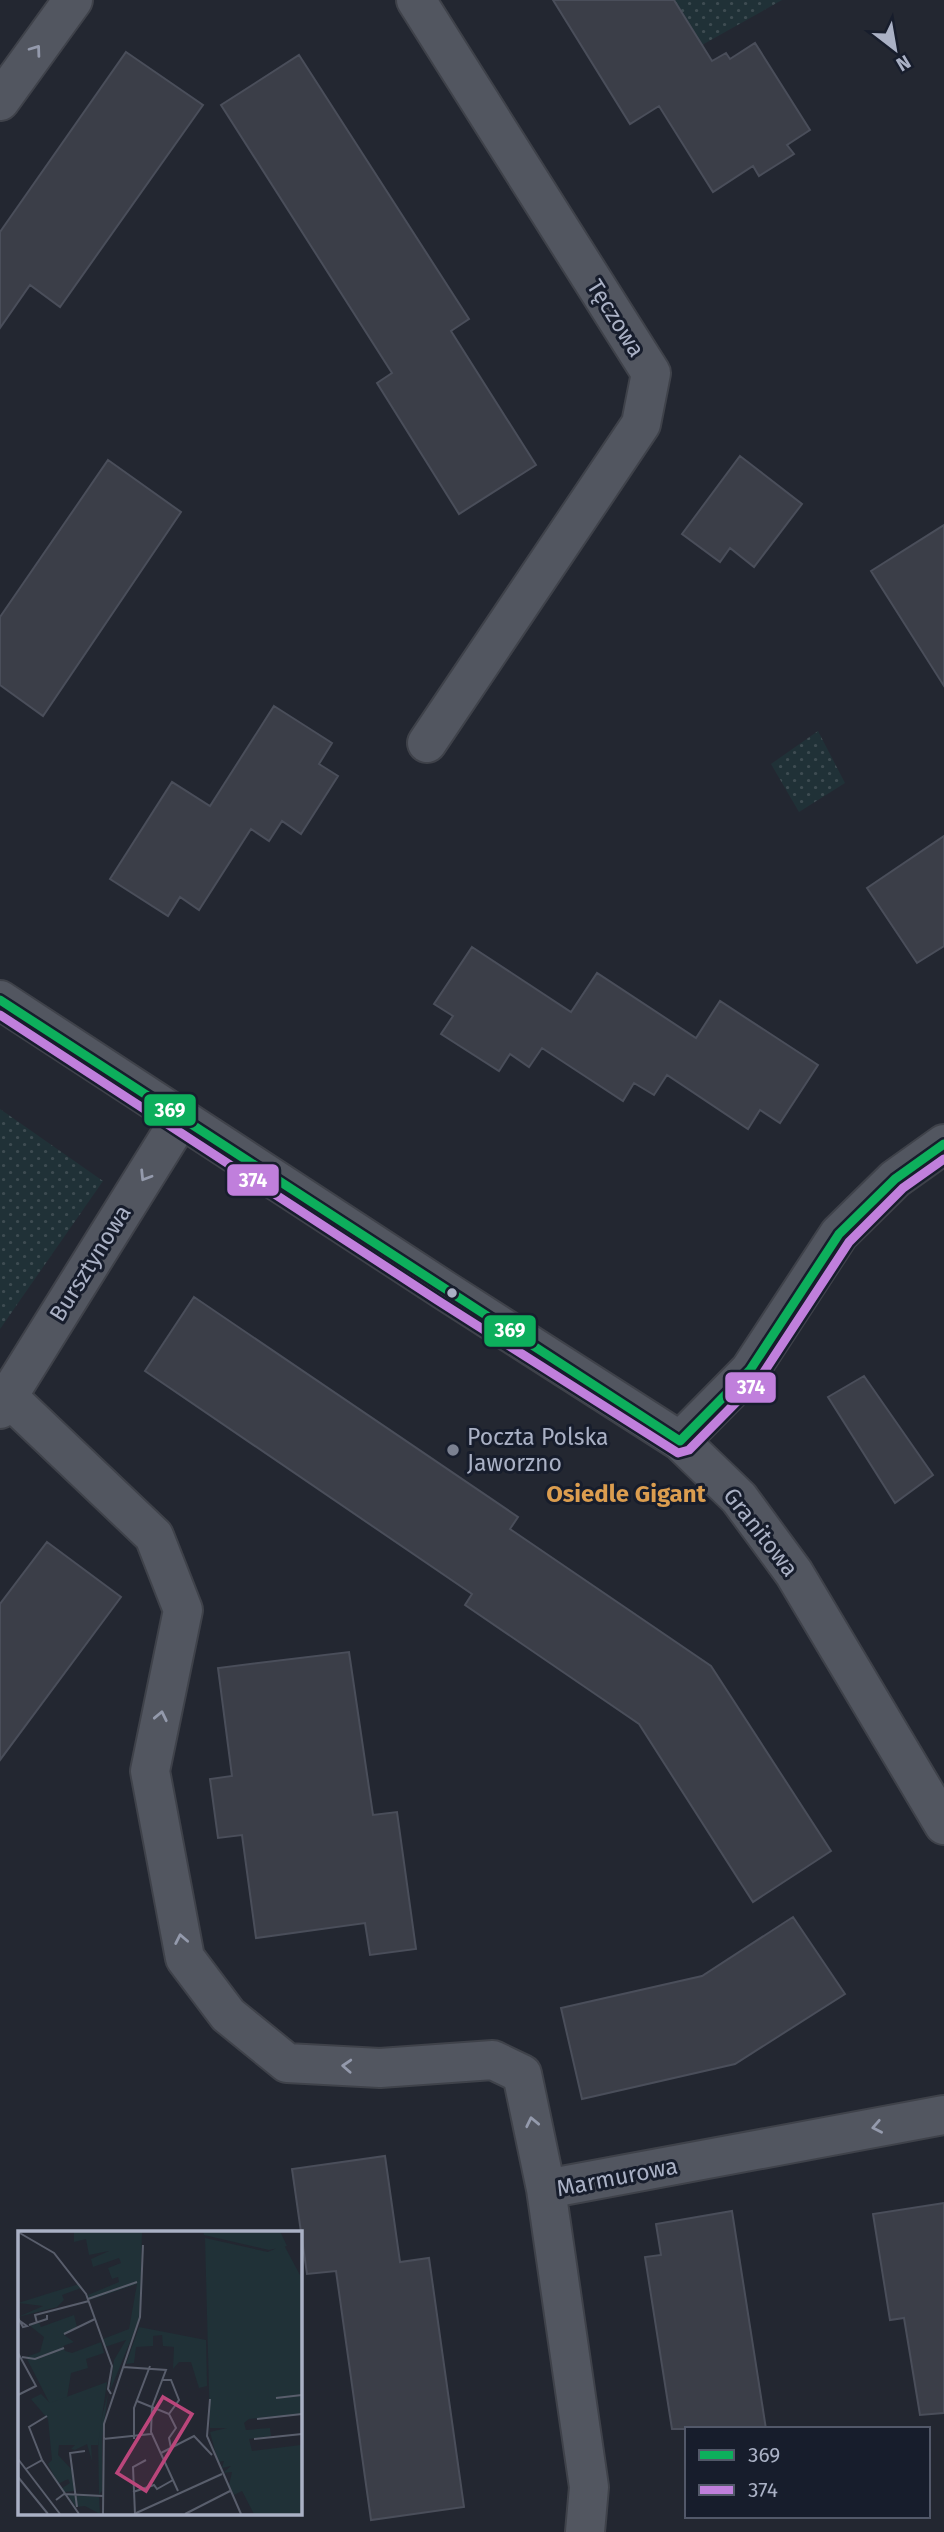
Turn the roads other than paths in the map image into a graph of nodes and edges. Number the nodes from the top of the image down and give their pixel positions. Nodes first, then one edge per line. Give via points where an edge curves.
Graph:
1 (73, 0) edge
2 (416, 0) edge
3 (0, 101) edge
4 (427, 743) dead end
5 (0, 1000) edge
6 (181, 1118) junction
7 (944, 1144) edge
8 (4, 1403) edge
9 (680, 1441) junction
10 (944, 1825) edge
11 (944, 2115) edge
12 (546, 2189) junction
13 (585, 2532) edge

3 -> 1 street
2 - 4 street, Tęczowa via 651,373 641,424
5 - 6 street, Granitowa
6 -> 8 street, Bursztynowa
6 - 9 street, Granitowa
7 - 9 street via 895,1179 839,1234 750,1370
12 -> 8 street via 522,2074 493,2060 380,2068 287,2063 228,2015 185,1958 150,1771 183,1610 154,1536
9 - 10 street, Granitowa via 739,1498 794,1573
11 -> 12 street, Marmurowa
12 - 13 street, Marmurowa via 589,2487

